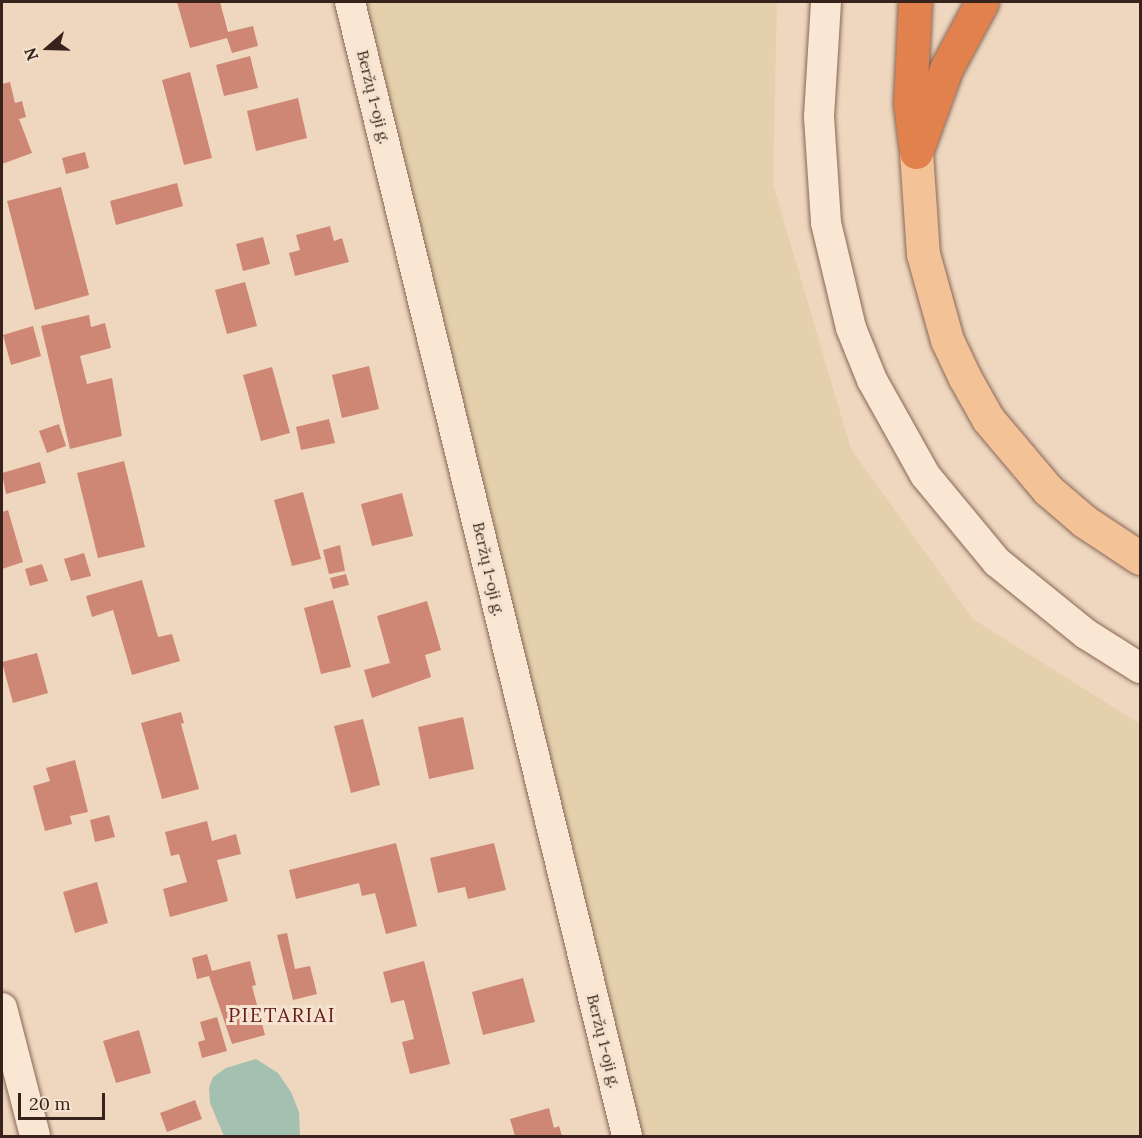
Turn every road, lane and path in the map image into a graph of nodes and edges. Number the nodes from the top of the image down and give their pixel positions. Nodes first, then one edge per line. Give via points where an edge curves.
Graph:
1 (350, 2) edge
2 (826, 2) edge
3 (915, 2) edge
4 (982, 2) edge
5 (916, 152) junction
6 (1140, 558) edge
7 (1140, 668) edge
8 (2, 1008) edge
9 (35, 1137) edge
10 (627, 1137) edge

1 - 10 street, Beržų 1-oji g.
2 - 7 street via 819,117 826,223 851,328 872,380 925,475 998,562 1086,634
3 - 5 highway via 910,103
4 - 5 highway via 946,69
5 - 6 main road via 923,254 947,340 965,378 988,419 1048,490 1084,521
8 - 9 street

